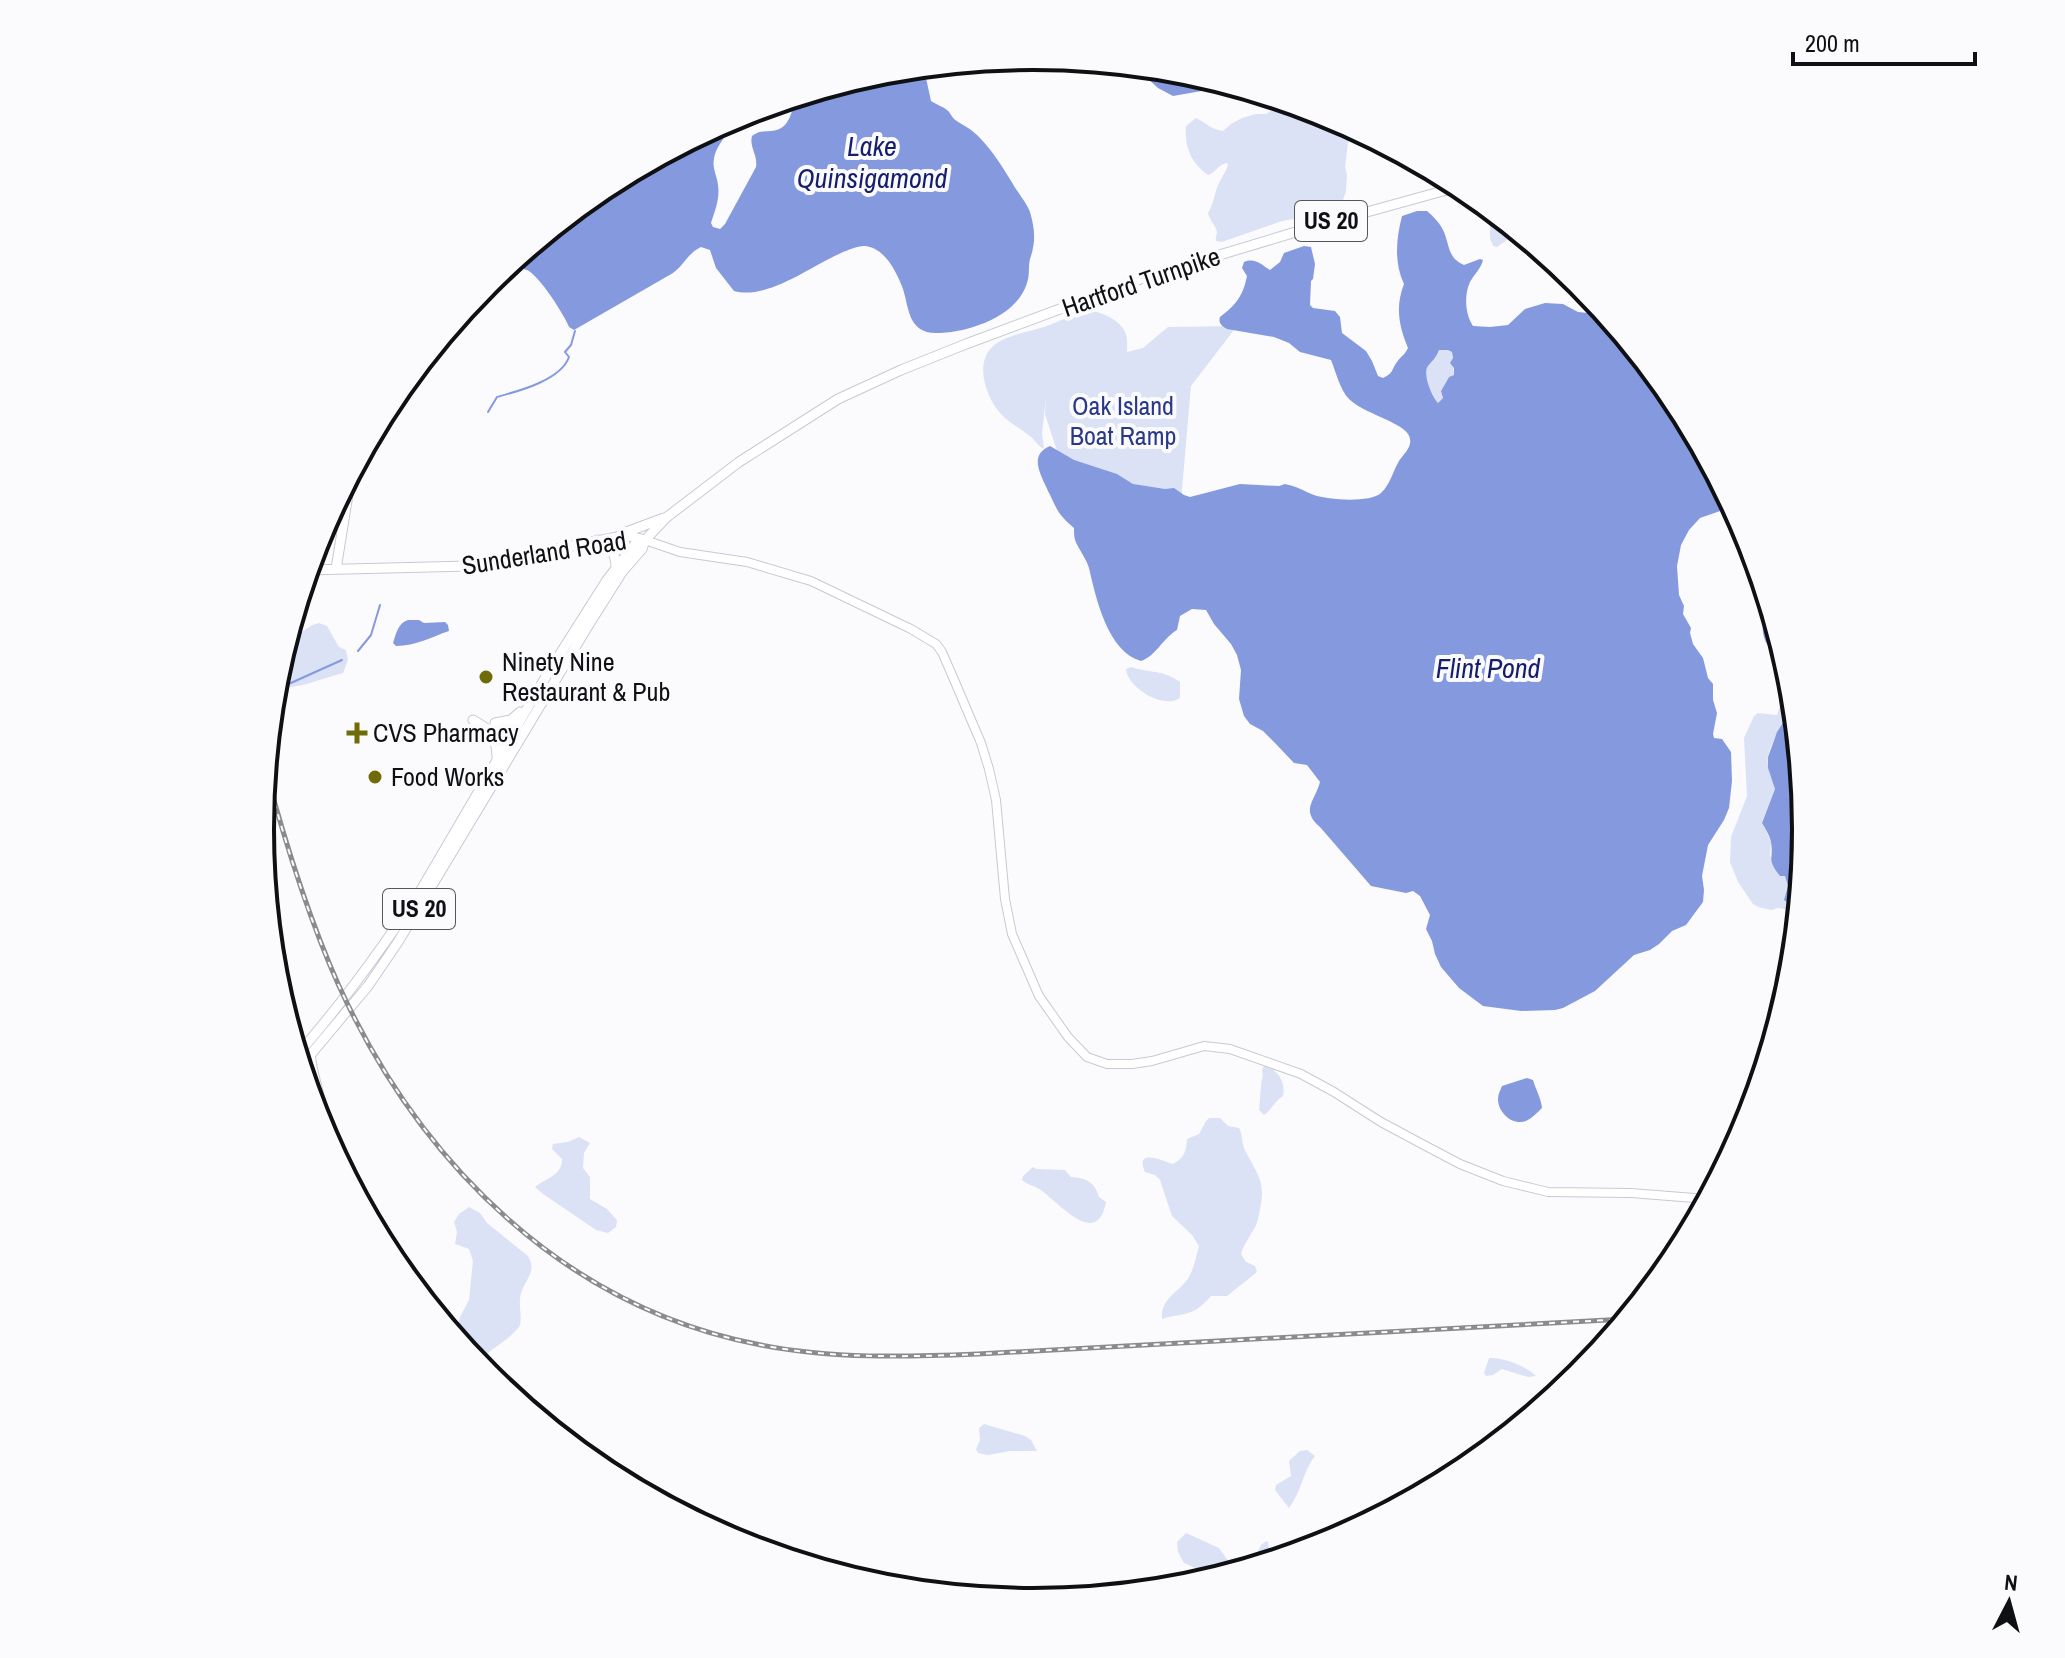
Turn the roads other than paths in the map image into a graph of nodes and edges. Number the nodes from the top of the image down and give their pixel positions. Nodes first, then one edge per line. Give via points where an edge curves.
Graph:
1 (1443, 191) edge
2 (831, 404) joint
3 (346, 506) edge
4 (667, 517) junction
5 (617, 537) junction
6 (597, 540) junction
7 (645, 540) junction
8 (616, 568) junction
9 (336, 569) junction
10 (320, 570) edge
11 (543, 681) junction
12 (473, 720) dead end
13 (495, 723) dead end
14 (497, 760) junction
15 (305, 1045) edge
16 (310, 1056) joint
17 (311, 1063) edge
18 (1696, 1198) edge

1 - 2 main road, Hartford Turnpike / US 20 via 1143,278 901,370
2 - 4 main road, Sunderland Road / US 20 via 739,462
3 - 9 main road
4 - 5 main road
4 - 7 main road, Sunderland Road / US 20
5 - 6 main road, Sunderland Road
5 - 7 main road, Sunderland Road
6 - 8 main road via 612,548
6 - 9 main road, Sunderland Road via 470,566
7 - 8 main road, US 20 via 635,544
7 - 16 main road, US 20 via 398,942
7 - 18 street via 811,581 936,644 981,743 994,786 1012,934 1039,996 1087,1057 1132,1064 1204,1046 1230,1049 1301,1074 1484,1175 1548,1192
8 - 11 main road, US 20
9 - 10 main road, Sunderland Road
11 - 13 main road via 518,714
11 - 14 main road, US 20
12 - 14 main road via 494,735
14 - 15 main road, US 20 via 401,921
16 - 17 highway

